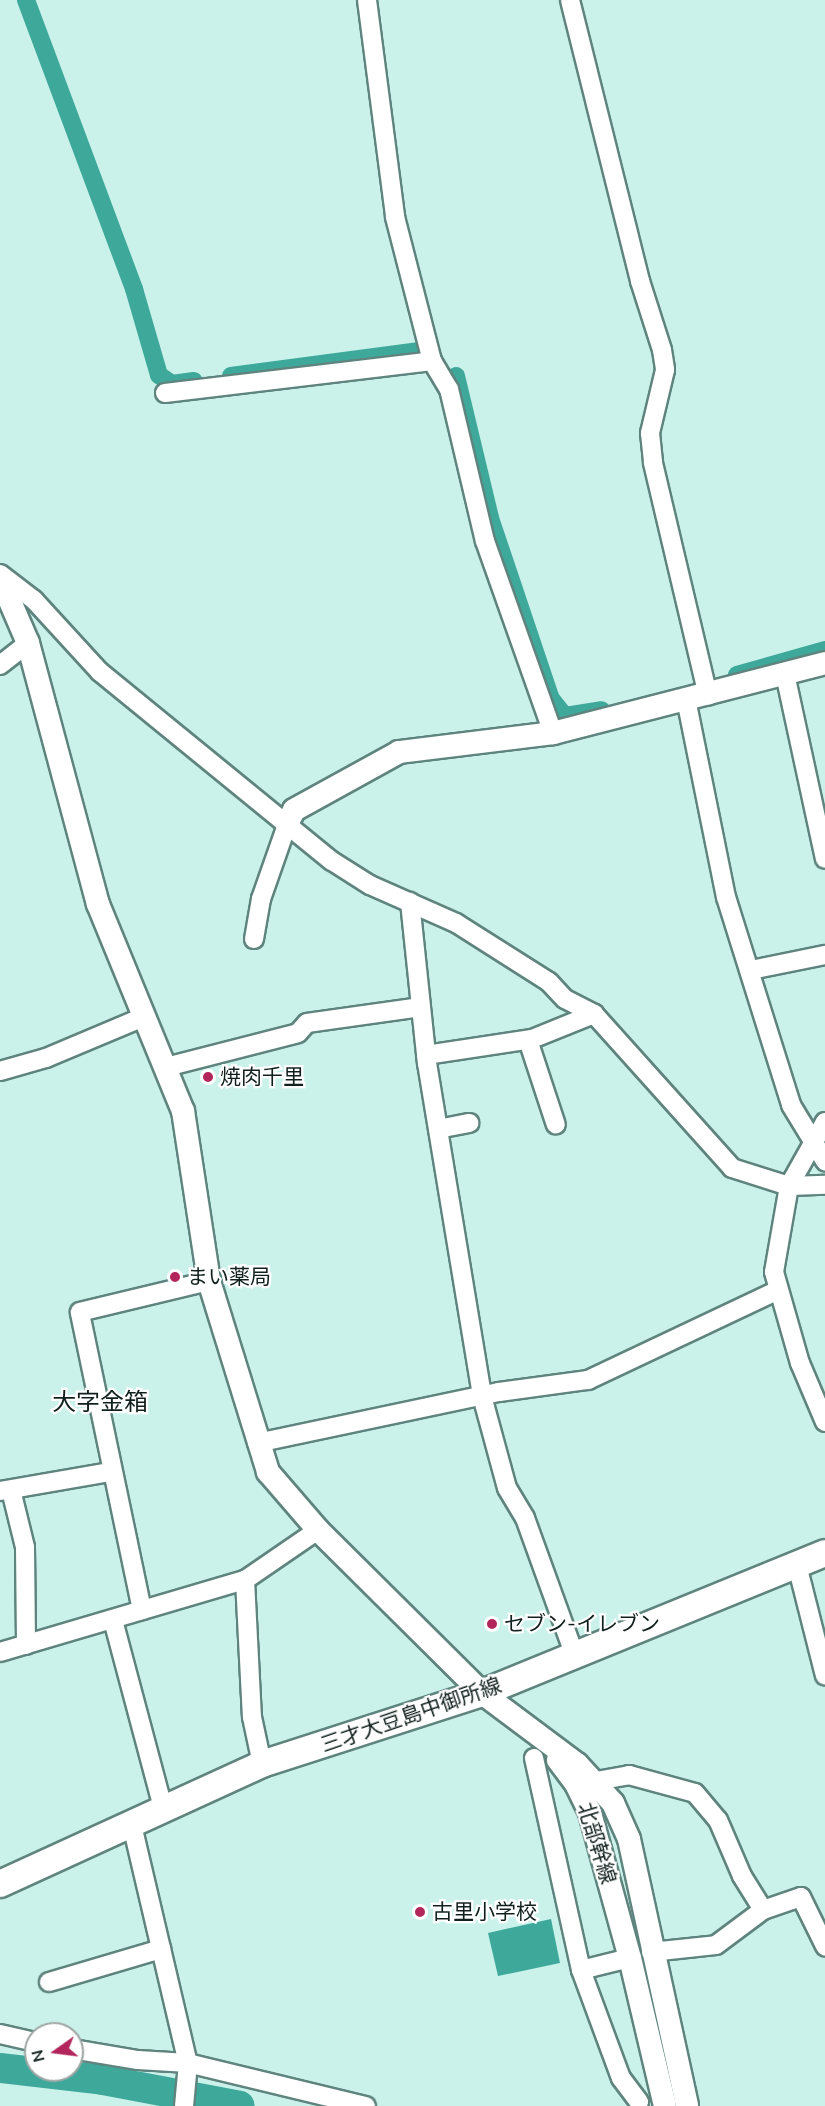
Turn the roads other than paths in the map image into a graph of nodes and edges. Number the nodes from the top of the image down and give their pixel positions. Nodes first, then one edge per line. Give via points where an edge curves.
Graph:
1 (367, 0) edge
2 (570, 0) edge
3 (432, 361) junction
4 (165, 393) dead end
5 (0, 574) edge
6 (0, 578) edge
7 (28, 643) junction
8 (825, 663) edge
9 (0, 665) edge
10 (785, 674) junction
11 (708, 696) junction
12 (686, 699) junction
13 (552, 733) junction
14 (288, 822) junction
15 (825, 859) edge
16 (410, 902) junction
17 (255, 939) dead end
18 (825, 955) edge
19 (751, 970) junction
20 (421, 1007) junction
21 (594, 1014) junction
22 (146, 1016) junction
23 (528, 1040) junction
24 (426, 1055) junction
25 (166, 1067) junction
26 (0, 1071) edge
27 (825, 1122) edge
28 (469, 1123) dead end
29 (556, 1125) dead end
30 (438, 1129) junction
31 (812, 1142) junction
32 (825, 1161) edge
33 (825, 1185) edge
34 (789, 1186) junction
35 (209, 1281) junction
36 (778, 1290) junction
37 (482, 1396) junction
38 (825, 1422) edge
39 (257, 1443) junction
40 (110, 1472) junction
41 (6, 1491) edge
42 (318, 1530) junction
43 (825, 1553) edge
44 (797, 1565) junction
45 (244, 1580) junction
46 (142, 1610) junction
47 (113, 1620) junction
48 (26, 1645) junction
49 (0, 1652) edge
50 (575, 1656) junction
51 (825, 1676) edge
52 (482, 1693) junction
53 (529, 1730) junction
54 (534, 1758) dead end
55 (262, 1764) junction
56 (596, 1781) junction
57 (164, 1812) junction
58 (132, 1825) junction
59 (0, 1884) edge
60 (763, 1911) junction
61 (825, 1946) edge
62 (161, 1949) junction
63 (641, 1955) junction
64 (581, 1970) junction
65 (48, 1982) dead end
66 (0, 2034) edge
67 (24, 2039) edge
68 (84, 2051) edge
69 (187, 2068) junction
70 (639, 2102) dead end
71 (184, 2106) edge
72 (366, 2106) edge
73 (665, 2106) edge
74 (687, 2106) edge

1 - 3 street via 395,218
2 - 11 street via 666,370 650,433 653,463
3 - 4 street
3 - 13 street via 449,389 485,541
5 - 14 street via 34,600 100,672
6 - 7 street
7 - 9 street
7 - 22 street via 98,904
8 - 10 street
10 - 11 street
10 - 15 street
11 - 12 street
12 - 13 street
12 - 19 street via 726,897
13 - 14 street via 399,752 294,810
14 - 16 street via 332,861 370,885
14 - 17 street via 261,899
16 - 20 street
16 - 21 street via 456,923 549,982 565,999
18 - 19 street
19 - 31 street via 792,1105
20 - 24 street
20 - 25 street via 308,1023 298,1032
21 - 23 street
21 - 34 street via 630,1050 720,1160 763,1181
22 - 25 street
22 - 26 street via 46,1058
23 - 24 street
23 - 29 street
24 - 30 street
25 - 35 street via 183,1111
27 - 31 street
28 - 30 street
30 - 37 street
31 - 32 street
31 - 34 street
33 - 34 street
34 - 36 street via 775,1257
35 - 39 street
35 - 40 street via 80,1312
36 - 37 street via 608,1374
36 - 38 street via 800,1363
37 - 39 street
37 - 50 street via 507,1488 525,1518
39 - 42 street via 268,1472
40 - 41 street
40 - 46 street
41 - 48 street via 25,1547
42 - 45 street
42 - 52 street
43 - 44 main road, 三才大豆島中御所線
44 - 50 main road, 三才大豆島中御所線
44 - 51 street
45 - 46 street
45 - 55 street via 252,1717
46 - 47 street
47 - 48 street
47 - 57 street
48 - 49 street
50 - 52 main road, 三才大豆島中御所線
52 - 53 street
52 - 55 main road, 三才大豆島中御所線
53 - 56 street, 北部幹線
53 - 63 street, 北部幹線 via 559,1761 585,1799
54 - 64 street
55 - 57 main road, 三才大豆島中御所線 via 197,1791
56 - 60 street via 629,1775 695,1793 718,1820 742,1876
56 - 63 street, 北部幹線 via 613,1803 629,1839
57 - 58 main road, 三才大豆島中御所線
58 - 59 main road, 三才大豆島中御所線
58 - 62 street
60 - 61 street via 801,1897
60 - 63 street via 717,1945
62 - 65 street via 76,1965
62 - 69 street
63 - 64 street
63 - 73 street, 北部幹線
63 - 74 street, 北部幹線
64 - 70 street via 621,2078
66 - 67 street
68 - 69 street
69 - 71 street
69 - 72 street

